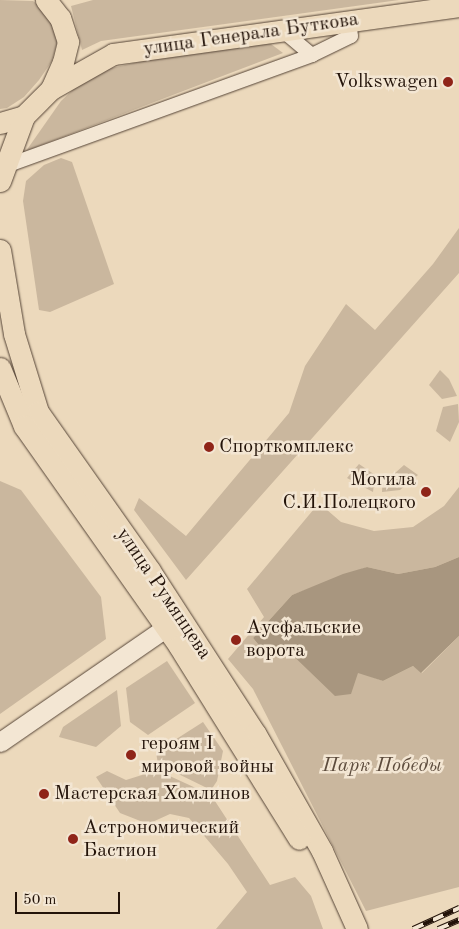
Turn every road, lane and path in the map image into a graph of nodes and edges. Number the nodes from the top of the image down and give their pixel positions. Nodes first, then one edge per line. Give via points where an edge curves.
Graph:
1 (46, 0) edge
2 (459, 6) edge
3 (349, 21) junction
4 (282, 30) junction
5 (312, 55) junction
6 (51, 88) junction
7 (24, 116) junction
8 (0, 123) edge
9 (1, 174) edge
10 (0, 250) edge
11 (0, 368) edge
12 (173, 623) junction
13 (0, 742) edge
14 (348, 924) edge

1 - 6 main road via 60,18 68,42 64,62
2 - 3 main road, улица Генерала Буткова
3 - 4 main road, улица Генерала Буткова
3 - 5 street via 351,36
4 - 5 street
4 - 6 main road, улица Генерала Буткова via 113,54
5 - 9 street
6 - 7 main road
7 - 8 main road
7 - 9 main road
10 - 12 main road, улица Румянцева via 14,334 38,412
11 - 12 main road, улица Румянцева via 24,426
12 - 13 main road
12 - 14 main road, улица Румянцева

